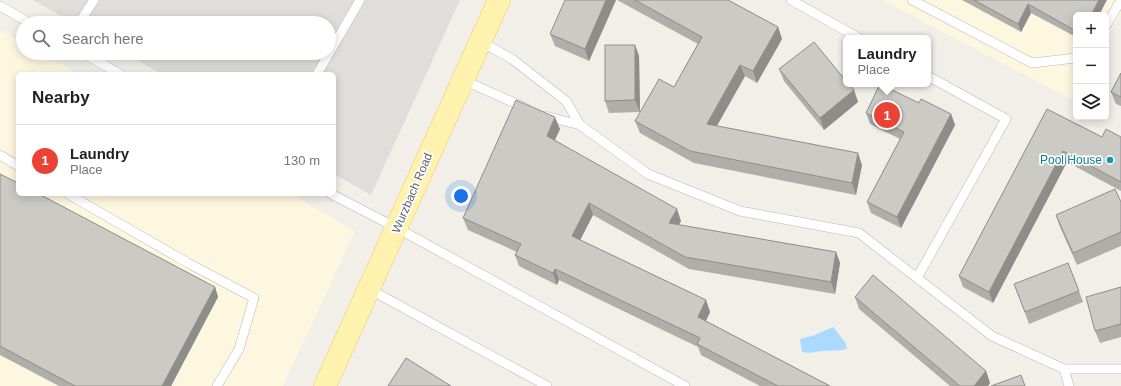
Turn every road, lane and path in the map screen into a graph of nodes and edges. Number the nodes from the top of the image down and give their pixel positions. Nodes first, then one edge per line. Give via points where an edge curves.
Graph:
1 (94, 0) edge
2 (360, 0) edge
3 (499, 0) edge
4 (791, 0) edge
5 (912, 0) edge
6 (1120, 0) edge
7 (0, 6) edge
8 (18, 16) edge
9 (84, 16) edge
10 (1109, 20) edge
11 (854, 35) edge
12 (336, 41) edge
13 (480, 41) junction
14 (1073, 58) edge
15 (95, 60) edge
16 (325, 60) edge
17 (116, 72) edge
18 (318, 72) edge
19 (931, 78) edge
20 (462, 80) junction
21 (580, 125) junction
22 (0, 155) edge
23 (16, 165) edge
24 (71, 196) edge
25 (335, 196) edge
26 (397, 228) junction
27 (917, 278) junction
28 (369, 289) junction
29 (1064, 369) junction
30 (1121, 369) edge
31 (217, 386) edge
32 (324, 386) edge
33 (547, 386) edge
34 (685, 386) edge
35 (1070, 386) edge

1 - 9 lane
2 - 12 lane
3 - 13 main road, Wurzbach Road
4 - 11 lane
5 - 14 lane via 1032,63
6 - 10 lane
7 - 8 lane
13 - 20 main road, Wurzbach Road
13 - 21 lane via 512,59 566,100
15 - 17 lane
16 - 18 lane
19 - 27 lane via 1006,119
20 - 21 lane via 551,119
20 - 26 main road, Wurzbach Road
21 - 27 lane via 648,174 740,211 859,233
22 - 23 lane
24 - 31 lane via 254,298 238,349
25 - 26 lane
26 - 28 main road, Wurzbach Road
26 - 34 lane
27 - 29 lane via 992,336
28 - 32 main road, Wurzbach Road
28 - 33 lane
29 - 30 lane
29 - 35 lane

